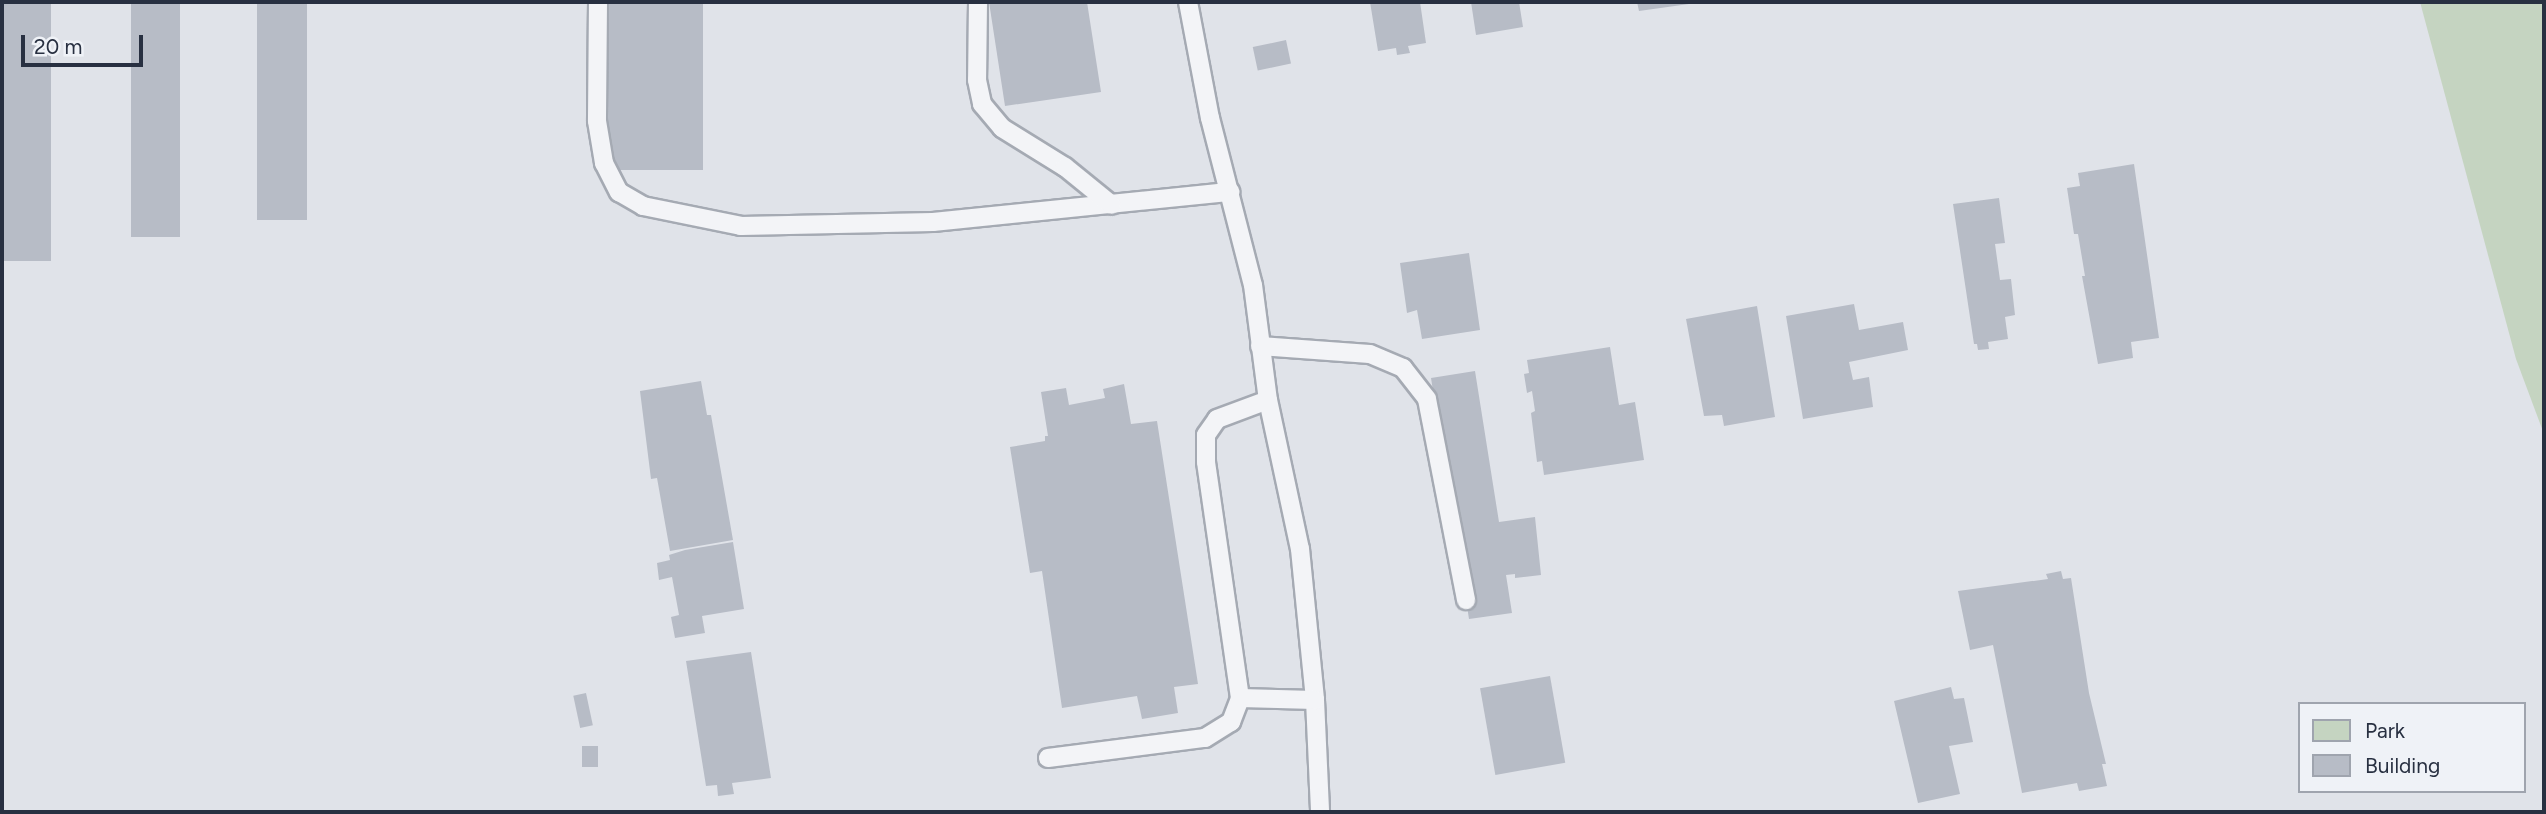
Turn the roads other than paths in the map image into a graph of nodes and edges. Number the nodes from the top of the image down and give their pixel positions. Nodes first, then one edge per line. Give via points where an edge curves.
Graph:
1 (598, 2) edge
2 (978, 2) edge
3 (1188, 2) edge
4 (1230, 192) junction
5 (1112, 205) junction
6 (1260, 346) junction
7 (1268, 400) junction
8 (1466, 600) dead end
9 (1240, 698) junction
10 (1315, 701) junction
11 (1048, 758) dead end
12 (1320, 812) edge

1 - 5 lane via 597,121 604,163 619,192 643,206 741,226 933,222
2 - 5 lane via 977,79 982,104 1002,128 1065,167
3 - 4 lane via 1210,118
4 - 5 lane
4 - 6 lane via 1253,285
6 - 7 lane
6 - 8 lane via 1370,354 1404,368 1427,399
7 - 9 lane via 1217,419 1206,435
7 - 10 lane via 1300,549
9 - 10 lane
9 - 11 lane via 1231,722 1205,738
10 - 12 lane

